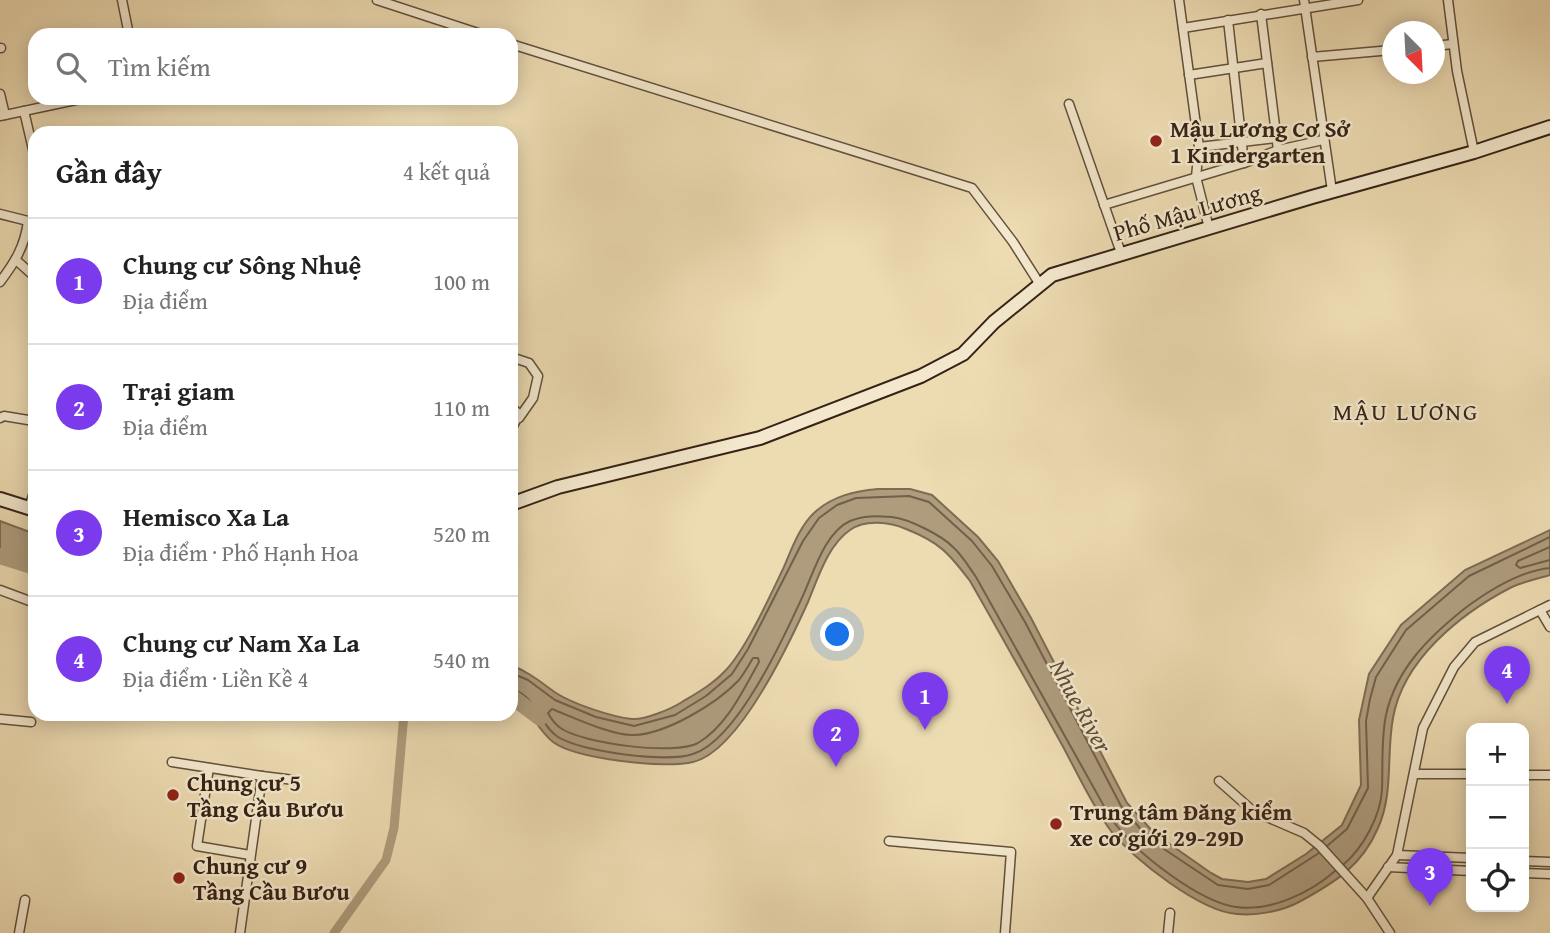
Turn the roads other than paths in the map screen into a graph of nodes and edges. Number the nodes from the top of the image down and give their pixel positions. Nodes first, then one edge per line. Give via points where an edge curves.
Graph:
1 (122, 0) edge
2 (377, 0) edge
3 (1179, 0) edge
4 (1358, 0) edge
5 (1448, 0) edge
6 (1304, 4) edge
7 (1261, 14) junction
8 (1227, 20) junction
9 (128, 28) edge
10 (463, 28) edge
11 (1183, 28) junction
12 (1453, 44) junction
13 (1445, 45) edge
14 (518, 46) edge
15 (1382, 51) edge
16 (1312, 57) junction
17 (1267, 63) junction
18 (1233, 67) junction
19 (1189, 75) junction
20 (0, 94) edge
21 (1069, 104) dead end
22 (52, 105) edge
23 (24, 111) junction
24 (2, 115) edge
25 (1550, 127) edge
26 (28, 128) edge
27 (1276, 138) junction
28 (1323, 140) junction
29 (1242, 141) junction
30 (1199, 147) junction
31 (1278, 150) junction
32 (1474, 152) junction
33 (1244, 163) junction
34 (1196, 177) junction
35 (1332, 191) junction
36 (1104, 205) junction
37 (0, 214) edge
38 (28, 221) edge
39 (1209, 228) junction
40 (28, 244) edge
41 (1121, 253) junction
42 (16, 260) junction
43 (28, 270) edge
44 (0, 282) edge
45 (1040, 283) junction
46 (518, 359) edge
47 (518, 412) edge
48 (0, 418) edge
49 (519, 418) joint
50 (28, 420) dead end
51 (0, 499) edge
52 (518, 501) edge
53 (28, 508) edge
54 (0, 590) edge
55 (28, 600) edge
56 (1550, 605) edge
57 (1540, 610) junction
58 (1550, 628) edge
59 (0, 719) edge
60 (31, 722) dead end
61 (172, 762) dead end
62 (209, 768) junction
63 (1414, 774) junction
64 (1466, 774) edge
65 (1529, 775) edge
66 (1550, 775) edge
67 (262, 776) junction
68 (295, 780) dead end
69 (1219, 781) dead end
70 (890, 841) dead end
71 (250, 855) junction
72 (1396, 855) junction
73 (1466, 858) edge
74 (1529, 861) edge
75 (1550, 862) edge
76 (1388, 867) junction
77 (1466, 871) edge
78 (1529, 873) edge
79 (1550, 874) edge
80 (1367, 898) junction
81 (25, 900) dead end
82 (1170, 913) dead end
83 (19, 933) edge
84 (240, 933) edge
85 (1005, 933) edge
86 (1167, 933) edge
87 (1390, 933) edge

1 - 9 street
2 - 10 street
3 - 11 street
4 - 6 street
5 - 12 street
6 - 7 street
6 - 16 street
7 - 8 street
7 - 17 street
8 - 11 street
8 - 18 street
11 - 19 street
12 - 13 street
12 - 32 street
14 - 45 street via 972,188
15 - 16 street
16 - 28 street
17 - 18 street
17 - 27 street
18 - 19 street
18 - 29 street
19 - 30 street
20 - 24 street
21 - 36 street
22 - 23 street
23 - 24 street
23 - 26 street
25 - 32 street, Phố Mậu Lương
27 - 29 street
27 - 31 street
28 - 31 street
28 - 35 street
29 - 30 street
29 - 33 street
30 - 34 street
31 - 33 street
32 - 35 street, Phố Mậu Lương
33 - 34 street
34 - 36 street
34 - 39 street
35 - 39 street, Phố Mậu Lương
36 - 41 street
37 - 38 street
39 - 41 street, Phố Mậu Lương
40 - 42 street
41 - 45 street, Phố Mậu Lương
42 - 43 street
42 - 44 street
45 - 52 street, Phố Mậu Lương via 963,354 921,376 760,438 558,487
46 - 49 street via 529,363 538,376 533,398
47 - 49 street
48 - 50 street
51 - 53 street
54 - 55 street
56 - 57 street
57 - 58 street
57 - 63 street via 1475,642 1454,667 1423,728
59 - 60 street
61 - 62 street
62 - 67 street
62 - 71 street via 197,846
63 - 64 street
63 - 72 street
65 - 66 street
67 - 68 street
67 - 71 street
69 - 80 street via 1253,811 1304,833 1321,846
70 - 85 street via 1011,852
71 - 84 street
72 - 73 street
72 - 76 street
74 - 75 street
76 - 77 street
76 - 80 street
78 - 79 street
80 - 87 street
81 - 83 street
82 - 86 street

